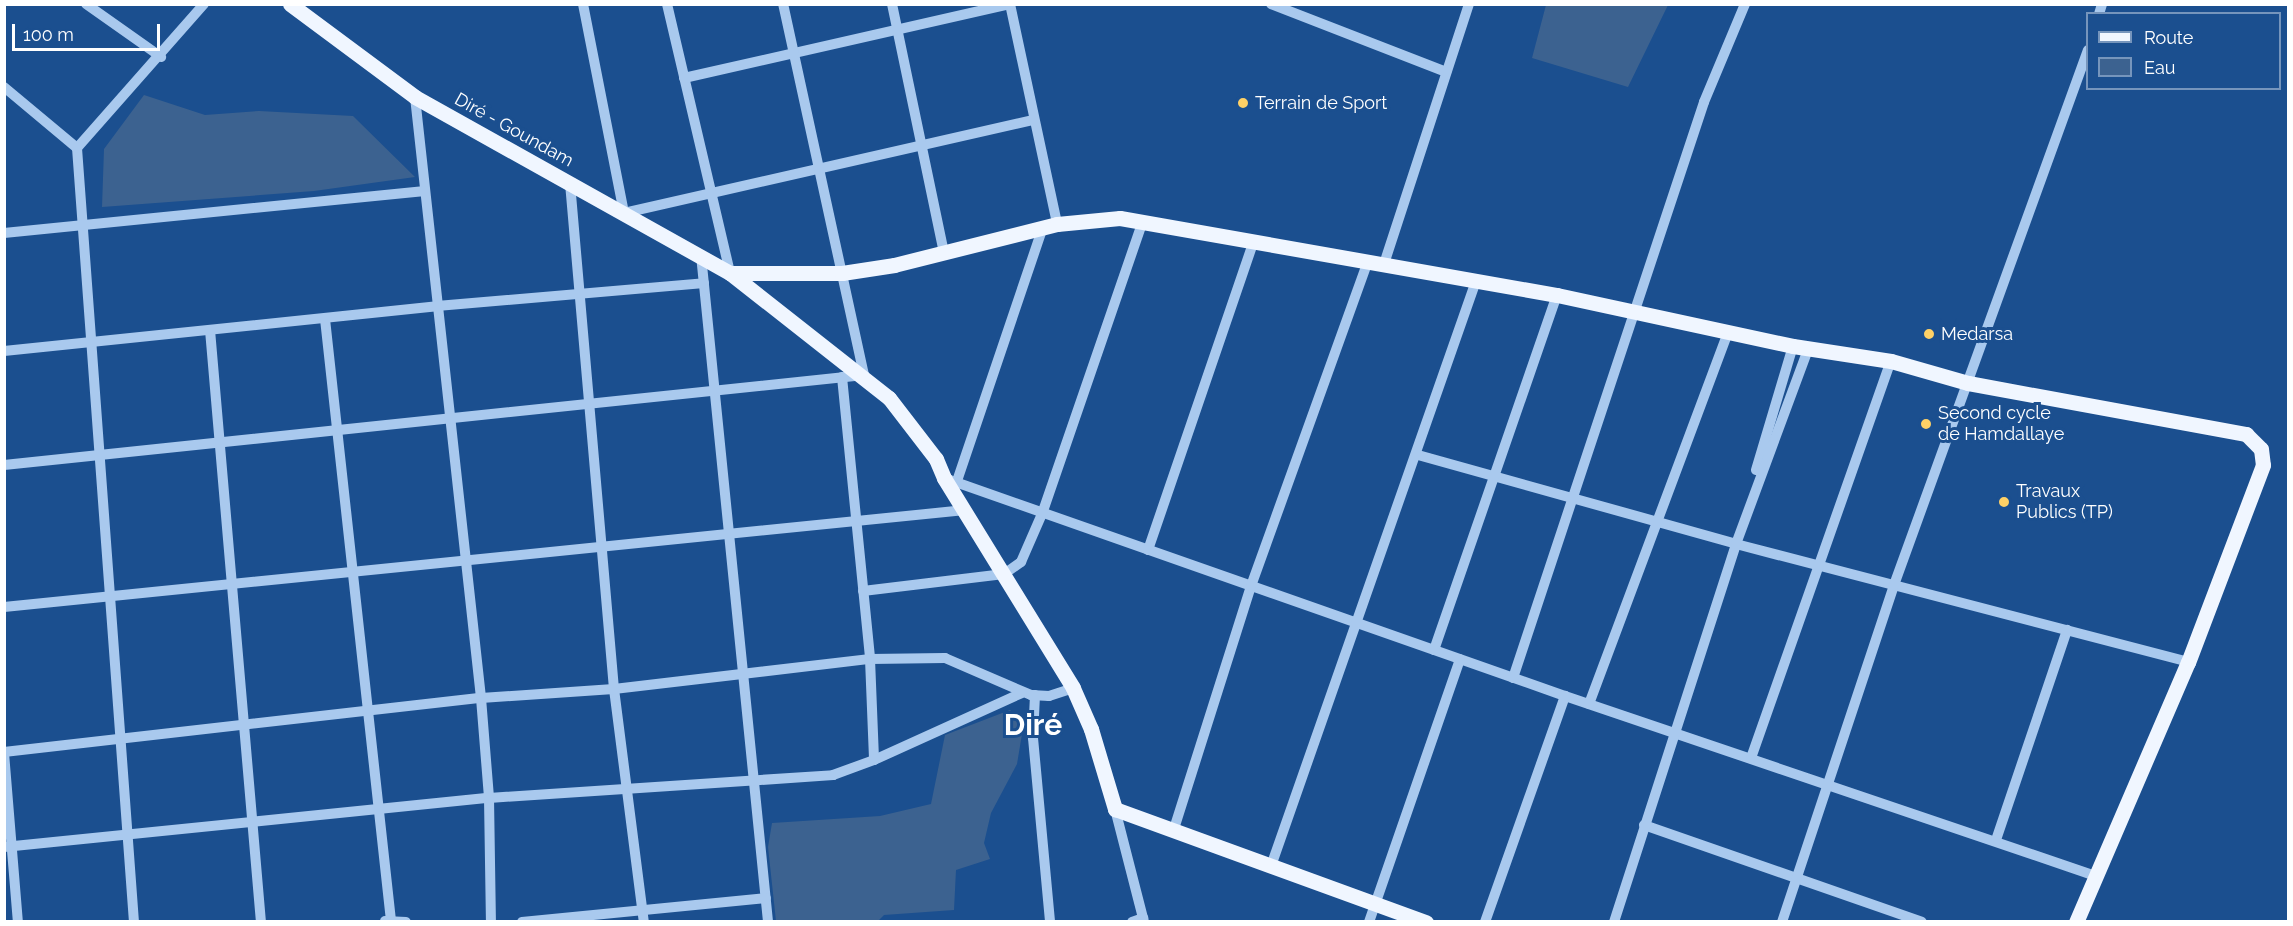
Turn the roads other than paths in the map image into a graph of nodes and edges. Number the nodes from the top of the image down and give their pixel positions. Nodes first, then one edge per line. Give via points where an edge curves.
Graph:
1 (86, 4) edge
2 (204, 4) edge
3 (290, 4) edge
4 (583, 4) edge
5 (667, 4) edge
6 (783, 4) edge
7 (892, 4) edge
8 (1010, 4) edge
9 (1271, 4) edge
10 (1469, 4) edge
11 (1744, 4) edge
12 (897, 30) junction
13 (794, 53) junction
14 (2086, 56) edge
15 (161, 57) junction
16 (1446, 72) junction
17 (684, 78) junction
18 (4, 87) edge
19 (415, 97) junction
20 (1034, 120) junction
21 (921, 145) junction
22 (77, 148) junction
23 (819, 169) junction
24 (570, 183) junction
25 (425, 191) junction
26 (711, 193) junction
27 (624, 213) junction
28 (1143, 221) junction
29 (1050, 225) junction
30 (85, 228) junction
31 (4, 234) edge
32 (1254, 241) junction
33 (944, 253) junction
34 (701, 255) junction
35 (1376, 263) junction
36 (730, 273) junction
37 (842, 273) junction
38 (1476, 281) junction
39 (704, 283) junction
40 (580, 295) junction
41 (1557, 295) junction
42 (437, 306) junction
43 (1636, 312) junction
44 (325, 319) junction
45 (210, 330) junction
46 (1728, 332) junction
47 (91, 341) junction
48 (1800, 347) junction
49 (4, 351) edge
50 (1891, 361) junction
51 (864, 375) junction
52 (842, 378) junction
53 (1968, 383) junction
54 (715, 391) junction
55 (590, 405) junction
56 (450, 417) junction
57 (337, 432) junction
58 (220, 443) junction
59 (99, 453) junction
60 (1419, 455) junction
61 (4, 465) edge
62 (1494, 476) junction
63 (950, 479) junction
64 (1751, 487) dead end
65 (1571, 498) junction
66 (966, 510) junction
67 (1042, 514) junction
68 (855, 521) junction
69 (1654, 521) junction
70 (729, 534) junction
71 (1736, 544) junction
72 (604, 547) junction
73 (1148, 550) junction
74 (468, 559) junction
75 (1816, 565) junction
76 (353, 573) junction
77 (1004, 574) junction
78 (1894, 585) junction
79 (232, 586) junction
80 (1251, 586) junction
81 (863, 591) junction
82 (113, 598) junction
83 (4, 607) edge
84 (1359, 624) junction
85 (2067, 630) junction
86 (1434, 650) junction
87 (870, 659) junction
88 (1460, 659) junction
89 (2188, 662) junction
90 (743, 672) junction
91 (1513, 678) junction
92 (1073, 688) junction
93 (614, 689) junction
94 (1022, 693) junction
95 (1035, 695) junction
96 (1565, 696) junction
97 (481, 698) junction
98 (1589, 704) junction
99 (368, 713) junction
100 (244, 726) junction
101 (1673, 732) junction
102 (122, 738) junction
103 (4, 753) edge
104 (1751, 758) junction
105 (874, 760) junction
106 (754, 779) junction
107 (1828, 784) junction
108 (626, 788) junction
109 (489, 798) junction
110 (1115, 809) junction
111 (379, 812) junction
112 (253, 821) junction
113 (1644, 825) junction
114 (1173, 832) junction
115 (129, 833) junction
116 (1996, 840) junction
117 (8, 847) edge
118 (1271, 866) junction
119 (2096, 876) junction
120 (1797, 877) junction
121 (766, 898) junction
122 (1376, 903) junction
123 (642, 909) junction
124 (1144, 920) edge
125 (18, 921) edge
126 (134, 921) edge
127 (261, 921) edge
128 (384, 921) edge
129 (391, 921) edge
130 (406, 921) edge
131 (491, 921) edge
132 (522, 921) edge
133 (644, 921) edge
134 (768, 921) edge
135 (1050, 921) edge
136 (1132, 921) edge
137 (1370, 921) edge
138 (1426, 921) edge
139 (1485, 921) edge
140 (1614, 921) edge
141 (1782, 921) edge
142 (1922, 921) edge
143 (2076, 921) edge

1 - 15 street
2 - 15 street
3 - 19 main road, Diré - Goundam
4 - 27 street
5 - 17 street
6 - 13 street
7 - 12 street
8 - 12 street
8 - 20 street
9 - 16 street
10 - 16 street
11 - 43 street via 1704,102
12 - 13 street
12 - 21 street
13 - 17 street
13 - 23 street
14 - 53 street
15 - 22 street
16 - 35 street
17 - 26 street
18 - 22 street
19 - 24 main road, Diré - Goundam
19 - 25 street
20 - 21 street
20 - 29 street
21 - 23 street
21 - 33 street
22 - 30 street
23 - 26 street
23 - 37 street
24 - 27 main road, Diré - Goundam
24 - 40 street
25 - 30 street
25 - 42 street
26 - 27 street
26 - 36 street
27 - 34 main road, Diré - Goundam
28 - 29 main road via 1102,218
28 - 32 main road
28 - 67 street
29 - 33 main road
29 - 63 street
30 - 31 street
30 - 47 street
32 - 35 main road
32 - 73 street
33 - 37 main road
34 - 36 main road, Diré - Goundam
34 - 39 street
35 - 38 main road
35 - 80 street
36 - 37 main road
36 - 51 main road, Diré - Goundam
37 - 51 street
38 - 41 main road
38 - 60 street
39 - 40 street
39 - 54 street
40 - 42 street
40 - 55 street
41 - 43 main road
41 - 62 street
42 - 44 street
42 - 56 street
43 - 46 main road
43 - 65 street
44 - 45 street
44 - 57 street
45 - 47 street
45 - 58 street
46 - 48 main road
46 - 69 street
47 - 49 street
47 - 59 street
48 - 50 main road
48 - 64 street
48 - 71 street
50 - 53 main road
50 - 75 street
51 - 52 street
51 - 63 main road, Diré - Goundam via 914,427
52 - 54 street
52 - 68 street
53 - 78 street
53 - 89 main road via 2246,434 2261,449 2263,465
54 - 55 street
54 - 70 street
55 - 56 street
55 - 72 street
56 - 57 street
56 - 74 street
57 - 58 street
57 - 76 street
58 - 59 street
58 - 79 street
59 - 61 street
59 - 82 street
60 - 62 street
60 - 84 street
62 - 65 street
62 - 86 street
63 - 66 main road, Diré - Goundam
63 - 67 street
65 - 69 street
65 - 91 street
66 - 68 street
66 - 77 main road, Diré - Goundam
67 - 73 street
67 - 77 street via 1025,555
68 - 70 street
68 - 81 street
69 - 71 street
69 - 98 street
70 - 72 street
70 - 90 street
71 - 75 street
71 - 101 street
72 - 74 street
72 - 93 street
73 - 80 street
74 - 76 street
74 - 97 street
75 - 78 street
75 - 104 street
76 - 79 street
76 - 99 street
77 - 81 street
77 - 92 main road, Diré - Goundam
78 - 85 street
78 - 107 street
79 - 82 street
79 - 100 street
80 - 84 street
80 - 114 street
81 - 87 street
82 - 83 street
82 - 102 street
84 - 86 street
84 - 118 street
85 - 89 street
85 - 116 street
86 - 88 street
87 - 90 street
87 - 94 street via 945,658
87 - 105 street
88 - 91 street
88 - 122 street
89 - 119 main road
90 - 93 street
90 - 106 street
91 - 96 street
92 - 95 street via 1049,696
92 - 110 main road, Diré - Goundam via 1091,729
93 - 97 street
93 - 108 street
94 - 95 street
94 - 105 street
95 - 135 street via 1033,738
96 - 98 street
96 - 139 street
97 - 99 street
97 - 109 street
98 - 101 street
99 - 100 street
99 - 111 street
100 - 102 street
100 - 112 street
101 - 104 street
101 - 113 street
102 - 103 street
102 - 115 street
103 - 117 street
104 - 107 street
105 - 106 street via 832,775
106 - 108 street
106 - 121 street
107 - 116 street
107 - 120 street
108 - 109 street
108 - 123 street
109 - 111 street
109 - 131 street
110 - 114 main road
110 - 124 street
111 - 112 street
111 - 129 street
112 - 115 street
112 - 127 street
113 - 120 street
113 - 140 street
114 - 118 main road
115 - 117 street
115 - 126 street
116 - 119 street
117 - 125 street
118 - 122 main road
119 - 143 main road
120 - 141 street
120 - 142 street
121 - 123 street
121 - 134 street
122 - 137 street
122 - 138 main road
123 - 132 street
123 - 133 street
124 - 136 street
128 - 129 street
129 - 130 street

